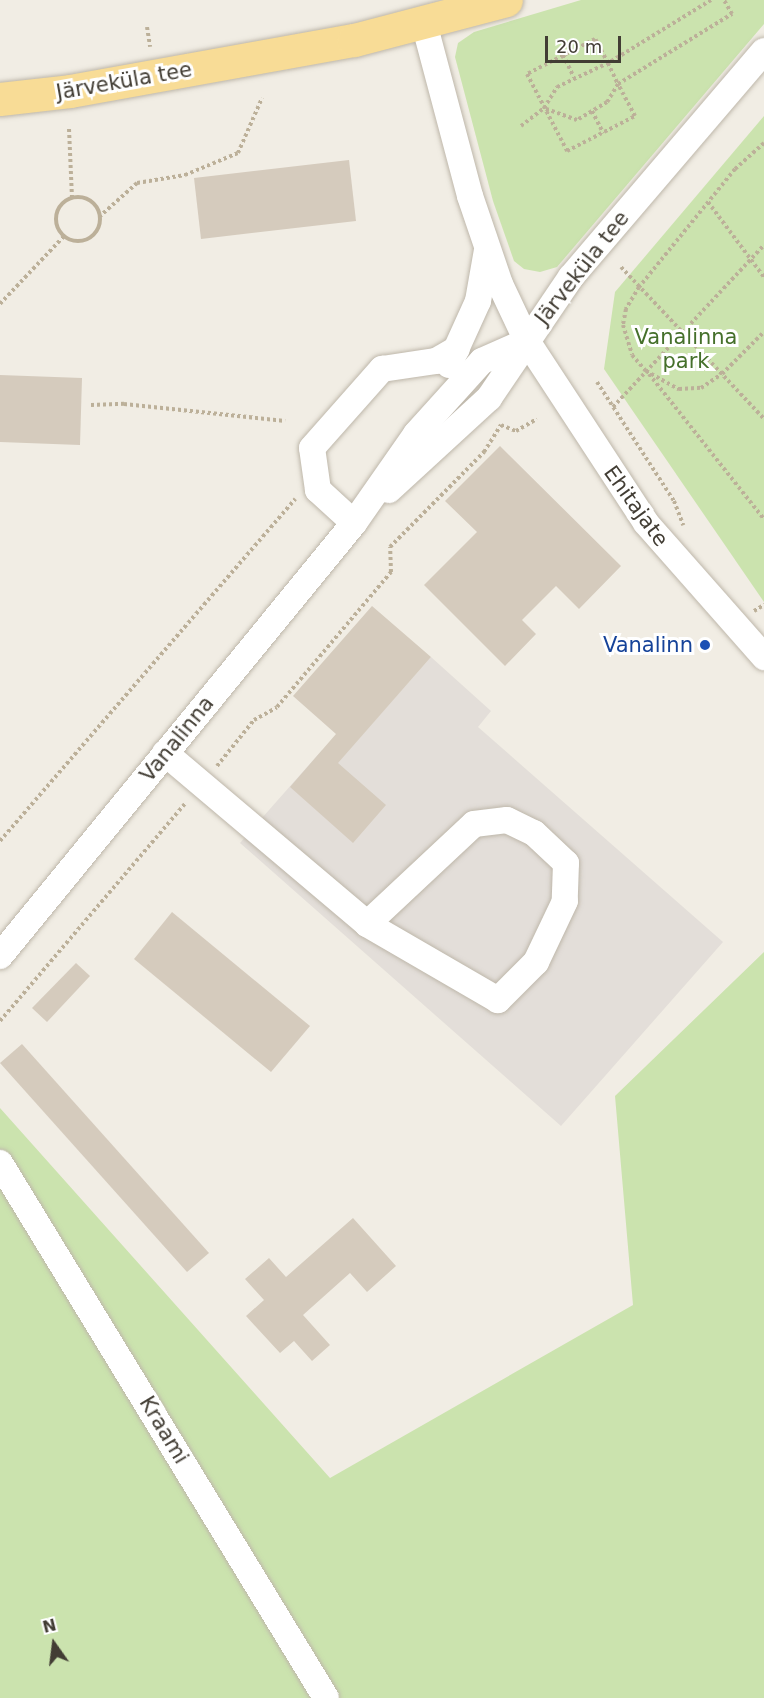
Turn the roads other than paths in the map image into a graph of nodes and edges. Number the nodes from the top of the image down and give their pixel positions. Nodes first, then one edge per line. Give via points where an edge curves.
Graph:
1 (506, 0) edge
2 (424, 23) junction
3 (764, 51) edge
4 (0, 99) edge
5 (487, 247) junction
6 (527, 341) junction
7 (457, 350) junction
8 (416, 434) junction
9 (354, 523) junction
10 (764, 657) edge
11 (165, 753) junction
12 (367, 924) junction
13 (0, 956) edge
14 (0, 1163) edge
15 (326, 1698) edge

1 - 2 main road, Järveküla tee
2 - 4 main road, Järveküla tee via 177,73
2 - 5 street, Järveküla tee
3 - 6 street, Järveküla tee via 571,277
5 - 6 street, Järveküla tee
5 - 7 street via 478,301
6 - 8 street, Vanalinna via 482,361
6 - 9 street, Vanalinna via 489,398
6 - 10 street, Ehitajate via 646,523
7 - 8 street
7 - 9 street via 436,361 382,369 312,447 318,490
8 - 9 street, Vanalinna
9 - 11 street, Vanalinna
11 - 12 street
11 - 13 street, Vanalinna
12 - 12 street via 474,824 507,820 534,833 566,863 565,901 536,962 498,1000
14 - 15 street, Kraami

